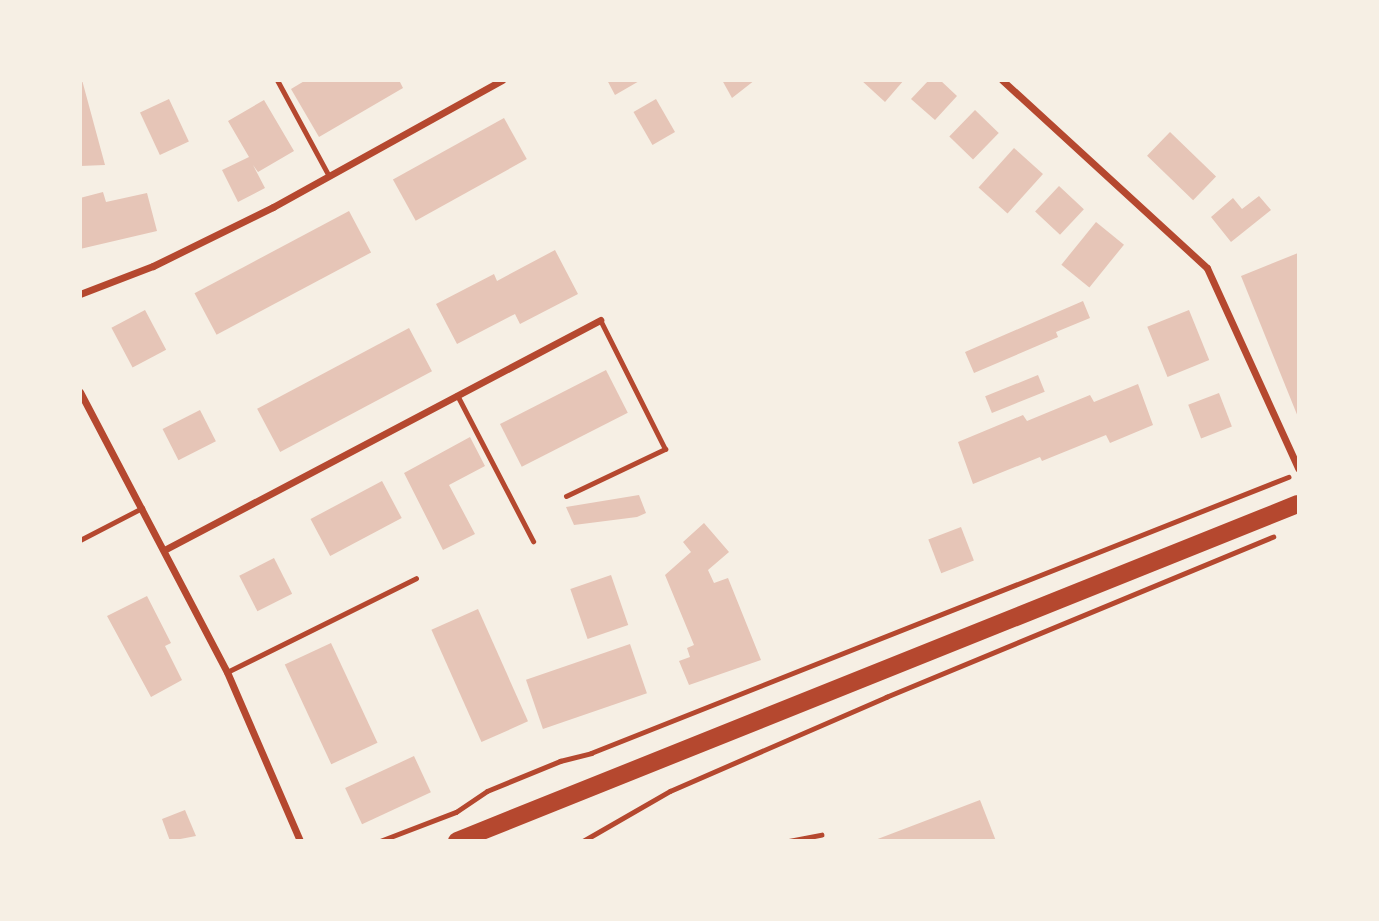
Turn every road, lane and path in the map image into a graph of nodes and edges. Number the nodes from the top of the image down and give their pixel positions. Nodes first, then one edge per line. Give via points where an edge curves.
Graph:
1 (277, 80) edge
2 (502, 80) edge
3 (1002, 80) edge
4 (329, 176) junction
5 (80, 294) edge
6 (600, 320) joint
7 (80, 392) edge
8 (457, 395) junction
9 (1298, 470) edge
10 (566, 496) dead end
11 (1298, 504) edge
12 (142, 508) junction
13 (1276, 535) dead end
14 (80, 540) edge
15 (533, 541) dead end
16 (166, 549) junction
17 (416, 578) dead end
18 (227, 672) junction
19 (821, 835) dead end
20 (300, 841) edge
21 (380, 841) edge
22 (457, 841) edge
23 (583, 841) edge
24 (789, 841) edge

1 - 4 lane
2 - 4 street
3 - 9 street via 1207,268
4 - 5 street via 153,266
6 - 8 street
6 - 10 lane via 665,449
7 - 12 street
8 - 15 lane
8 - 16 street
9 - 21 path via 591,753 560,761 487,791 456,812
11 - 22 main road
12 - 14 lane
12 - 16 street
13 - 23 path via 886,696 670,792
16 - 18 street
17 - 18 lane
18 - 20 street
19 - 24 path

